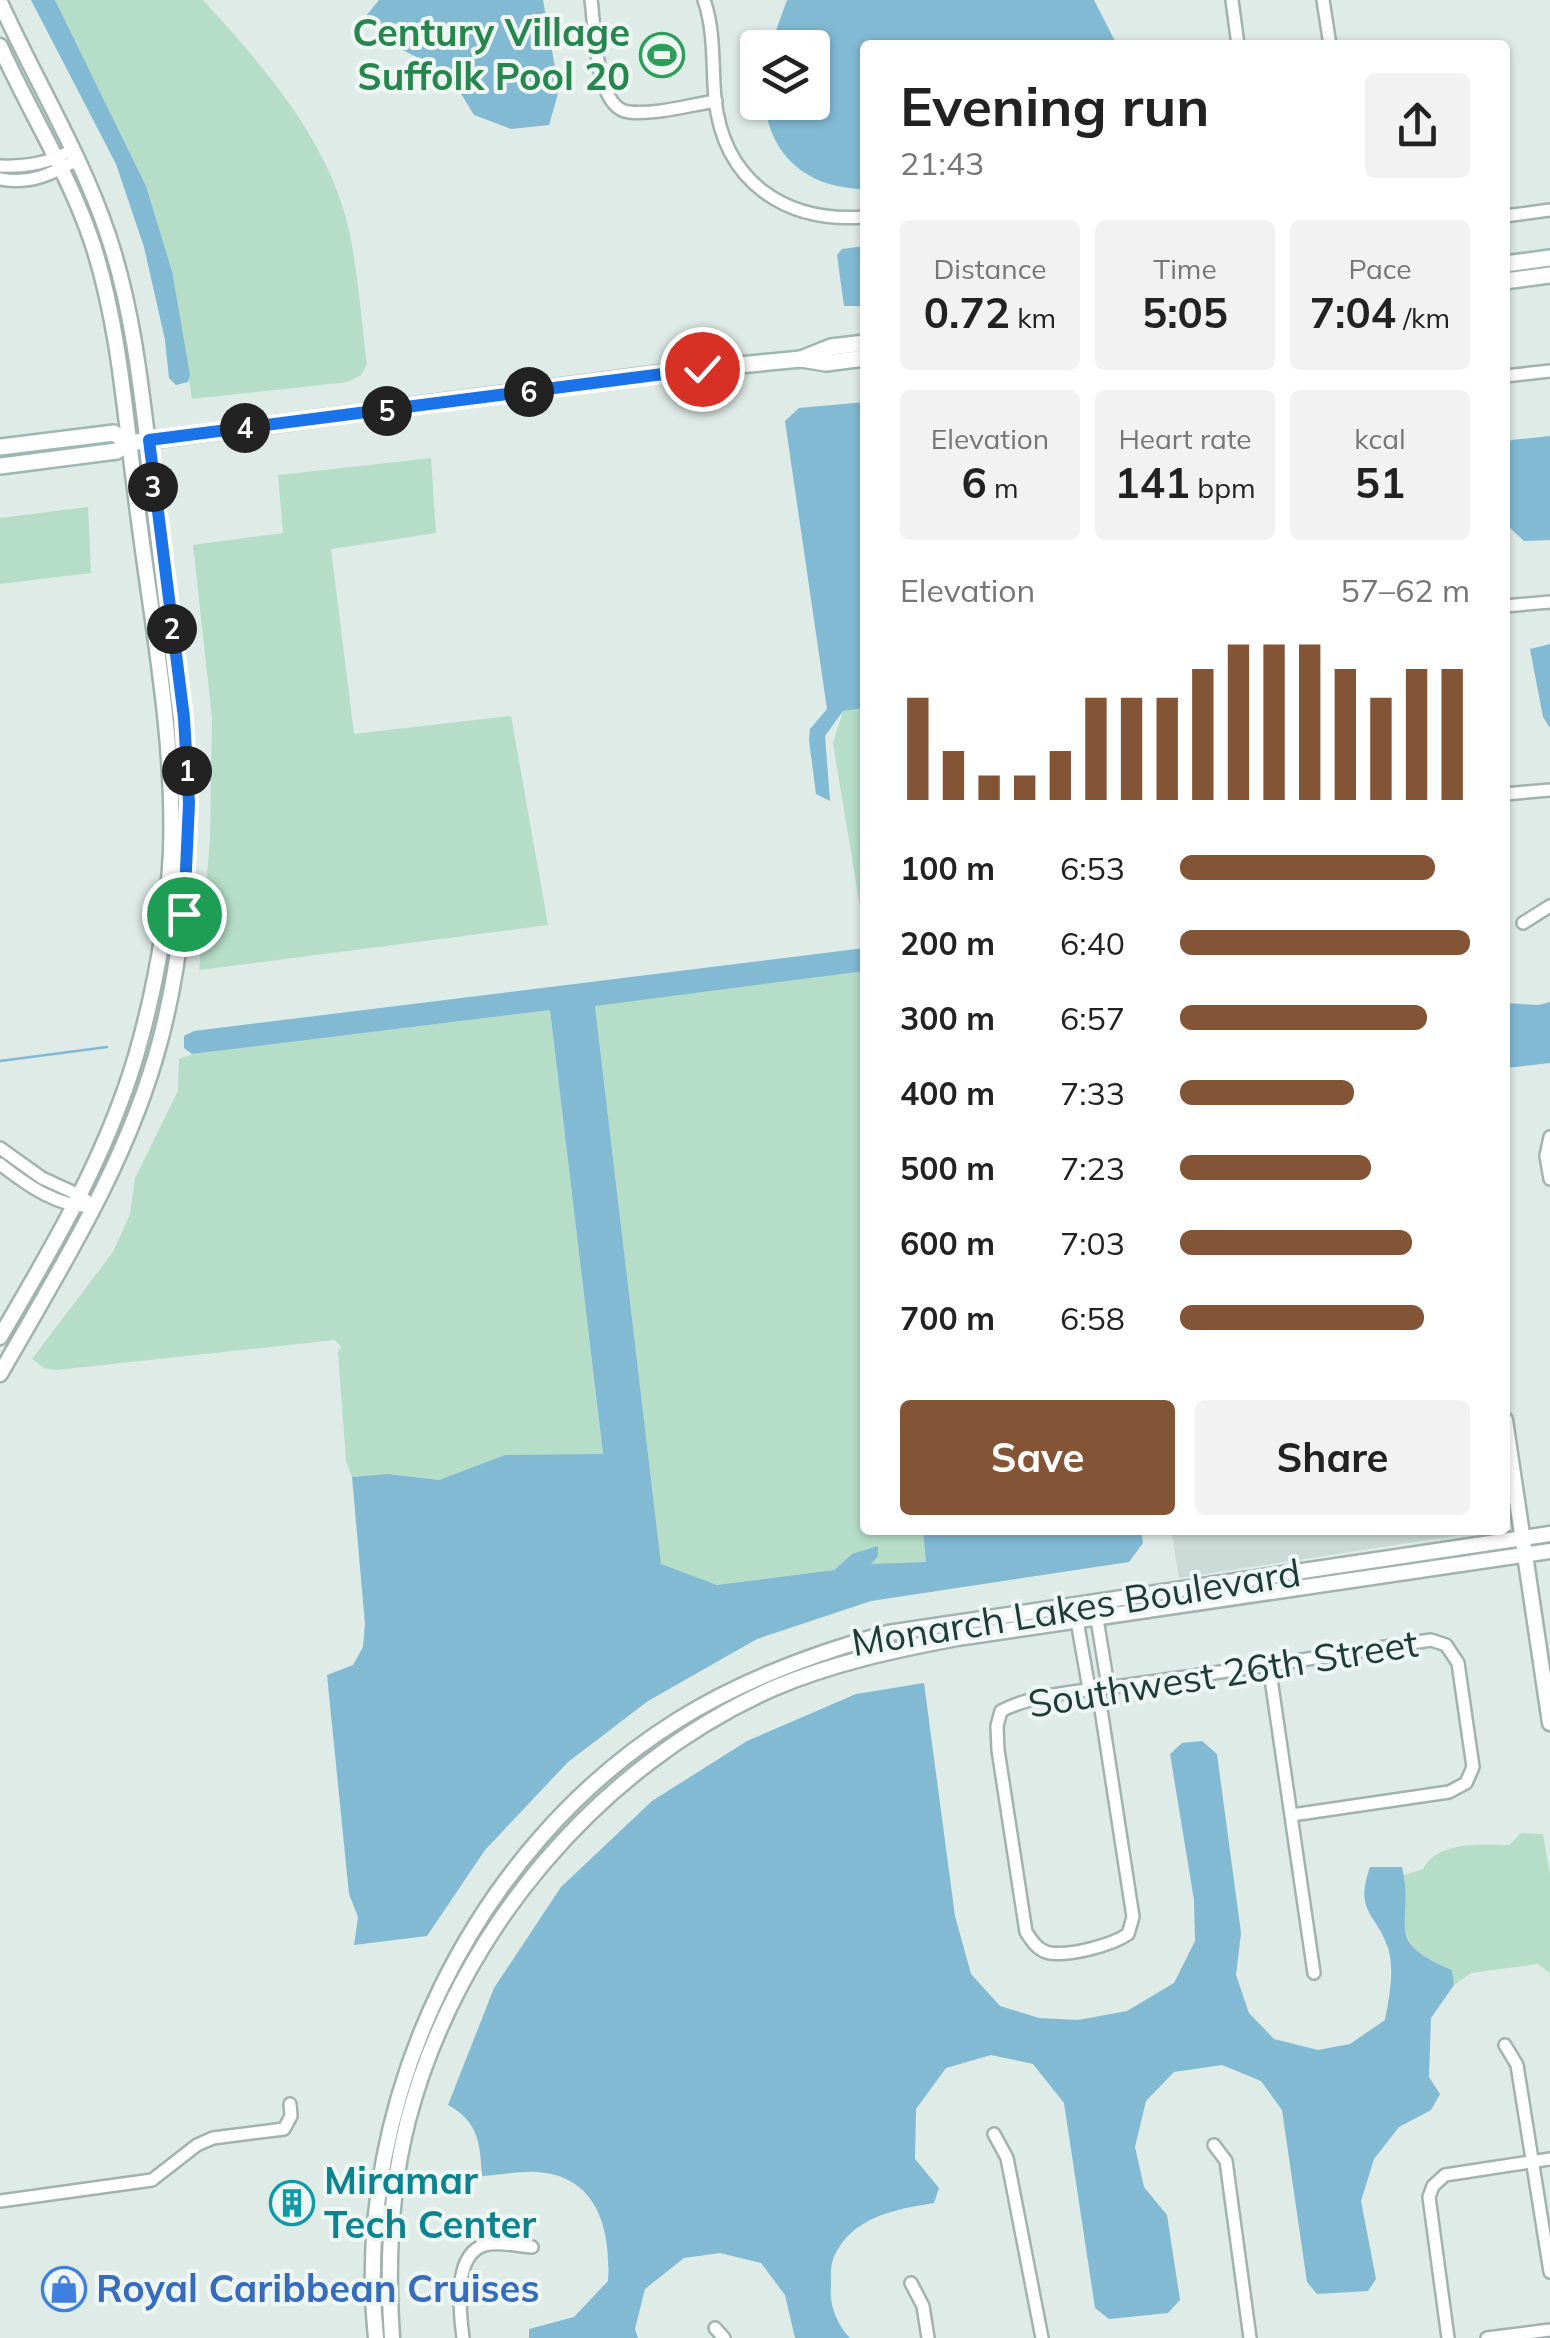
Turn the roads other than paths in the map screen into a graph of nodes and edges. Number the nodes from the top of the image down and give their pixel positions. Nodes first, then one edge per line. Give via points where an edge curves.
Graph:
1 (591, 0) edge
2 (704, 0) edge
3 (1232, 0) edge
4 (1323, 0) edge
5 (0, 2) edge
6 (1237, 40) edge
7 (1329, 40) edge
8 (0, 46) edge
9 (716, 101) junction
10 (75, 155) junction
11 (59, 163) junction
12 (0, 166) edge
13 (0, 180) edge
14 (1550, 210) edge
15 (1510, 215) edge
16 (860, 217) edge
17 (1550, 258) edge
18 (1510, 263) edge
19 (1550, 275) edge
20 (1510, 280) edge
21 (860, 344) edge
22 (801, 359) junction
23 (860, 359) edge
24 (1550, 370) edge
25 (1510, 375) edge
26 (149, 440) junction
27 (128, 443) junction
28 (0, 448) edge
29 (0, 466) edge
30 (1550, 602) edge
31 (1510, 606) edge
32 (1550, 790) edge
33 (1510, 794) edge
34 (1550, 906) edge
35 (1523, 923) dead end
36 (1550, 1137) edge
37 (0, 1148) edge
38 (0, 1164) edge
39 (1550, 1179) edge
40 (76, 1202) junction
41 (94, 1206) junction
42 (0, 1337) edge
43 (0, 1374) edge
44 (1510, 1455) edge
45 (1550, 1534) edge
46 (1522, 1538) junction
47 (1550, 1551) edge
48 (1525, 1555) junction
49 (1094, 1601) junction
50 (1074, 1604) junction
51 (974, 1618) junction
52 (1097, 1619) junction
53 (1078, 1622) junction
54 (869, 1656) junction
55 (1270, 1666) junction
56 (1105, 1667) junction
57 (1086, 1670) junction
58 (1098, 1690) junction
59 (1550, 1722) edge
60 (1292, 1815) junction
61 (1314, 1973) dead end
62 (1505, 2045) dead end
63 (290, 2104) dead end
64 (994, 2134) dead end
65 (1214, 2145) dead end
66 (1550, 2159) edge
67 (1534, 2162) junction
68 (0, 2201) edge
69 (532, 2247) dead end
70 (1550, 2272) edge
71 (911, 2282) dead end
72 (1550, 2330) edge
73 (376, 2338) edge
74 (392, 2338) edge
75 (463, 2338) edge
76 (928, 2338) edge
77 (1042, 2338) edge
78 (1250, 2338) edge
79 (1448, 2338) edge
80 (1487, 2338) edge

1 - 9 street via 607,99 626,112
2 - 9 street
3 - 6 street
4 - 7 street
5 - 10 street
8 - 11 street
9 - 16 street via 724,142 763,191 798,212
10 - 11 street
10 - 26 street via 128,308
11 - 12 street
11 - 13 street via 55,174
11 - 27 street via 112,316
14 - 15 street
17 - 18 main road
19 - 20 main road
21 - 22 main road
22 - 23 main road
22 - 26 main road
24 - 25 street
26 - 27 main road
26 - 41 street via 184,718 188,868 160,1042
27 - 28 main road via 114,434
27 - 29 main road via 116,452
27 - 40 street via 166,729 171,850 142,1036
30 - 31 street
32 - 33 street
34 - 35 street
36 - 39 street
37 - 40 street
38 - 40 street via 18,1179
40 - 41 street
40 - 42 street
41 - 43 street
44 - 46 street
45 - 46 street, Monarch Lakes Boulevard
46 - 48 street
46 - 49 street, Monarch Lakes Boulevard
47 - 48 street, Monarch Lakes Boulevard
48 - 52 street, Monarch Lakes Boulevard
48 - 59 street
49 - 50 street, Monarch Lakes Boulevard
49 - 52 street
50 - 51 street, Monarch Lakes Boulevard
50 - 53 street
51 - 54 street via 954,1629 871,1646
51 - 73 street, Monarch Lakes Boulevard via 839,1647 736,1689 624,1760 520,1864 466,1942 414,2043 379,2194
52 - 53 street, Monarch Lakes Boulevard
52 - 56 street
53 - 54 street, Monarch Lakes Boulevard
53 - 57 street
54 - 74 street, Monarch Lakes Boulevard via 777,1687 688,1736 582,1822 507,1911 432,2047 408,2120 392,2228
55 - 58 street, Southwest 26th Street
55 - 60 street
55 - 60 street, Southwest 26th Street via 1431,1640 1446,1645 1458,1662 1473,1767 1466,1783 1448,1792
56 - 57 street
56 - 58 street via 1107,1680
57 - 58 street
58 - 58 street, Southwest 26th Street via 1018,1702 1002,1711 997,1726 1026,1932 1049,1953 1112,1944 1128,1934 1133,1918
60 - 61 street
62 - 67 street via 1517,2064
63 - 68 street via 284,2129 213,2138 152,2180
64 - 77 street via 1008,2158
65 - 78 street via 1226,2161
66 - 67 street
67 - 70 street
67 - 79 street via 1445,2174 1433,2186
69 - 75 street via 485,2244 472,2252 461,2274
71 - 76 street via 924,2306
72 - 80 street

